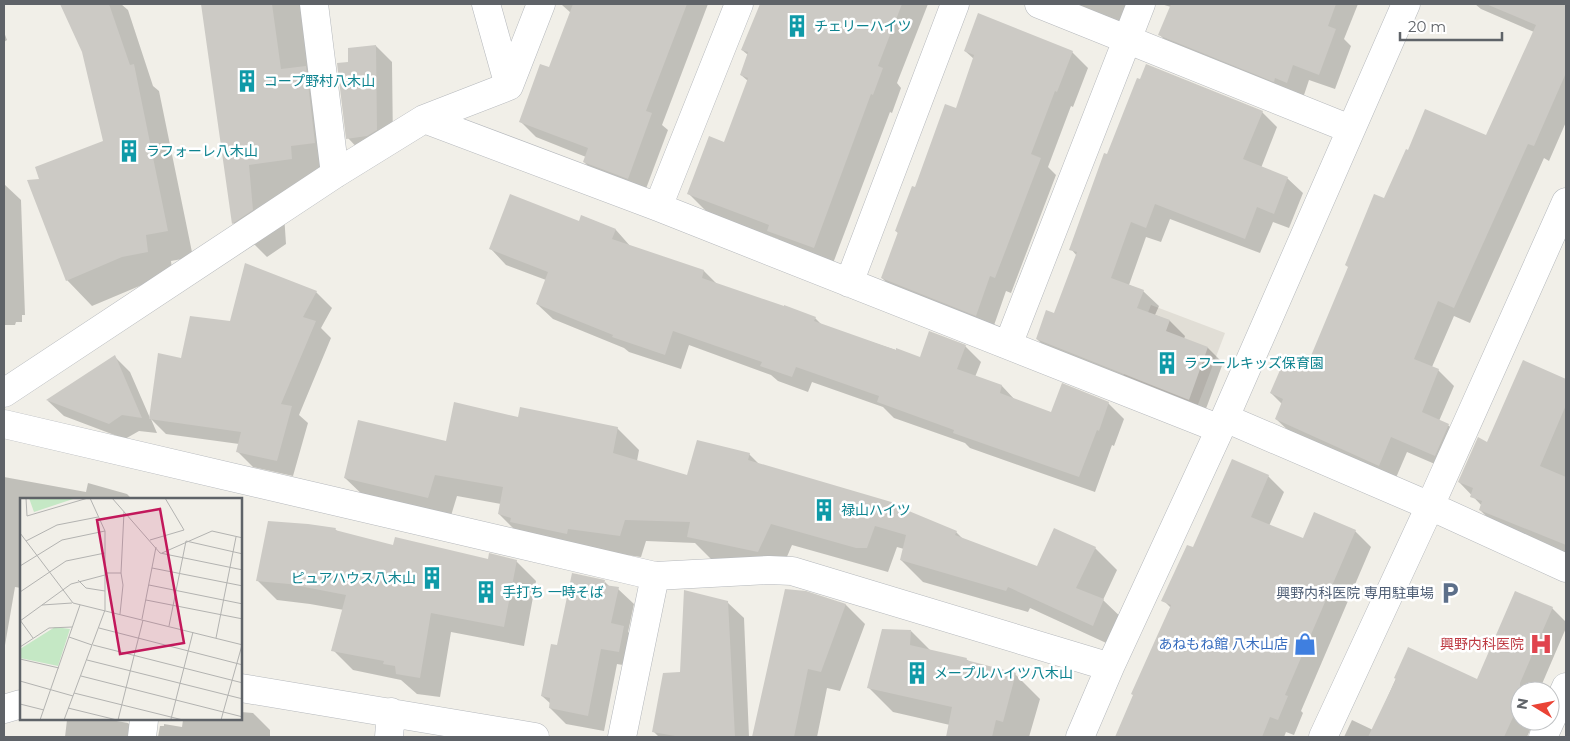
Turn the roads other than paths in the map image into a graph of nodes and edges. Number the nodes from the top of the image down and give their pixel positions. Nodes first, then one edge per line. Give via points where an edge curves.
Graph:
1 (314, 4) edge
2 (486, 4) edge
3 (542, 4) edge
4 (739, 4) edge
5 (955, 4) edge
6 (1039, 4) edge
7 (1141, 4) edge
8 (1406, 4) edge
9 (1127, 40) junction
10 (509, 86) junction
11 (424, 118) junction
12 (1350, 129) junction
13 (335, 174) junction
14 (1566, 202) edge
15 (658, 207) junction
16 (849, 283) junction
17 (1008, 345) junction
18 (4, 392) edge
19 (4, 424) edge
20 (1223, 424) junction
21 (1430, 506) junction
22 (1566, 568) edge
23 (655, 576) junction
24 (1110, 667) junction
25 (1566, 687) edge
26 (242, 688) edge
27 (20, 704) edge
28 (4, 709) edge
29 (144, 721) edge
30 (390, 725) edge
31 (142, 737) edge
32 (535, 737) edge
33 (622, 737) edge
34 (1080, 737) edge
35 (1323, 737) edge
36 (1543, 737) edge

1 - 13 street
2 - 10 street
3 - 10 street
4 - 15 street
5 - 16 street
6 - 9 street
7 - 9 street
8 - 12 street
9 - 12 street
9 - 17 street
10 - 11 street
11 - 13 street
11 - 15 street
12 - 20 street
13 - 18 street
14 - 21 street
15 - 16 street
16 - 17 street
17 - 20 street
19 - 23 street
20 - 21 street
20 - 24 street
21 - 22 street
21 - 35 street
23 - 24 street via 792,571
23 - 33 street
24 - 34 street
25 - 36 street
26 - 30 street
27 - 28 street
29 - 31 street
30 - 32 street

